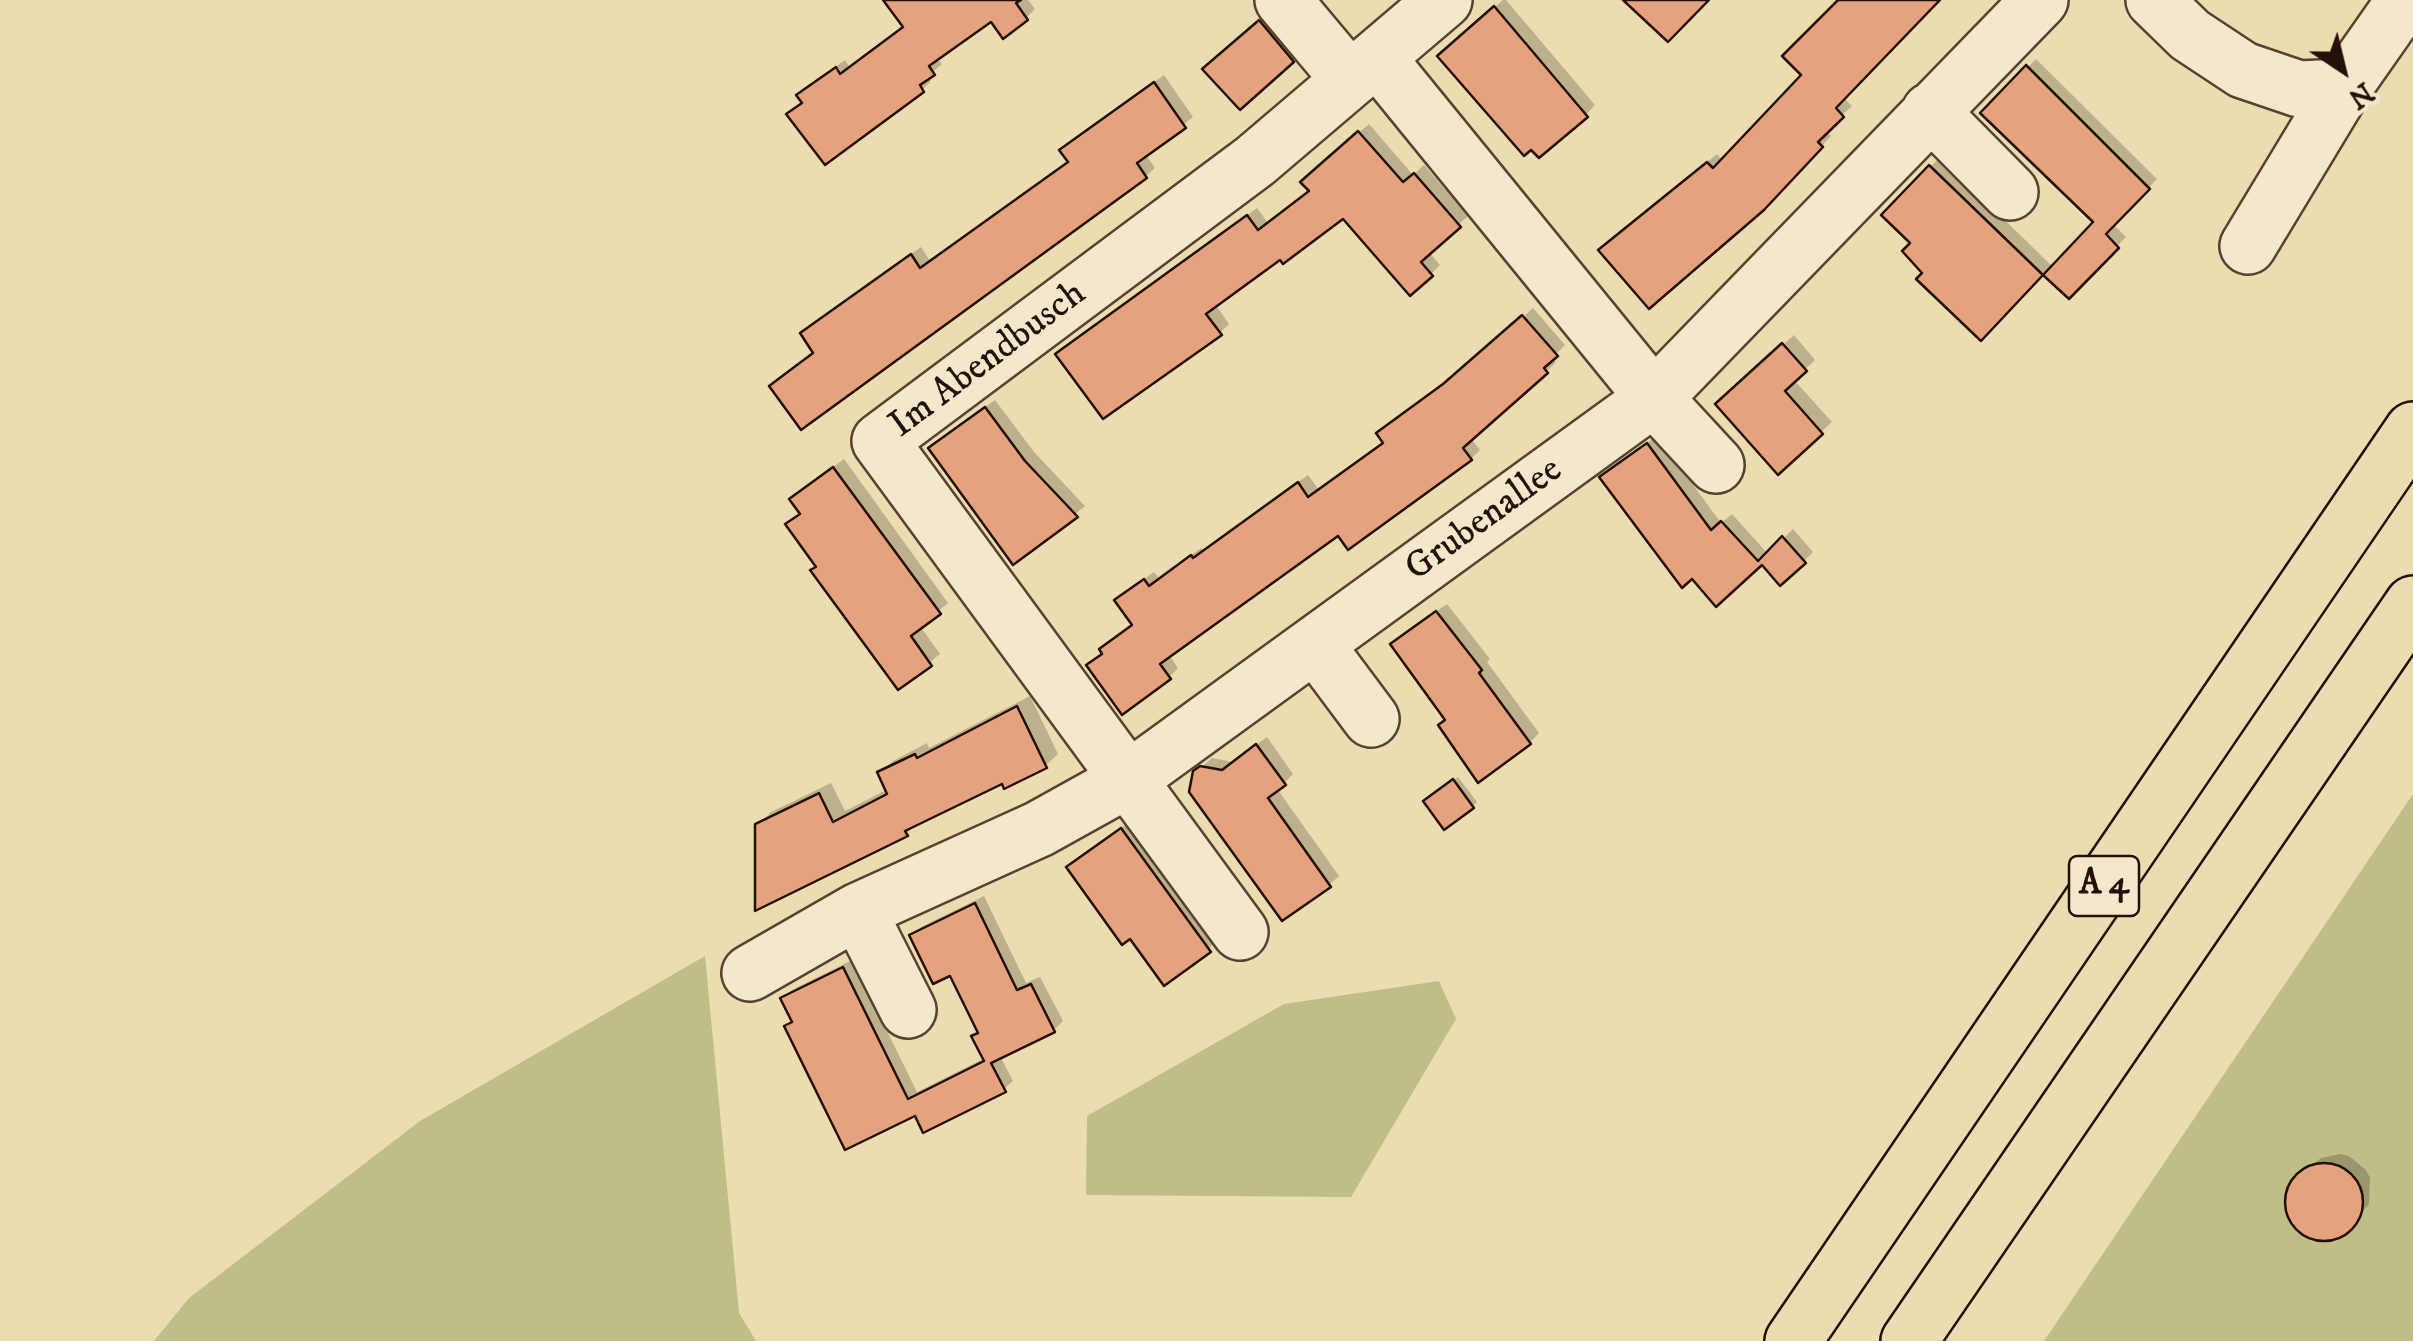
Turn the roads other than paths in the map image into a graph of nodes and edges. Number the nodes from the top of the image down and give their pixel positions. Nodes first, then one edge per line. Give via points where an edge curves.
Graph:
1 (1283, 0) edge
2 (1444, 0) edge
3 (2040, 0) edge
4 (2154, 0) edge
5 (2405, 0) edge
6 (1364, 70) junction
7 (2344, 87) junction
8 (1930, 111) junction
9 (2010, 192) dead end
10 (2248, 246) dead end
11 (1654, 398) junction
12 (2413, 430) edge
13 (1716, 465) dead end
14 (2413, 604) edge
15 (1316, 644) junction
16 (1371, 720) dead end
17 (1129, 779) junction
18 (858, 911) junction
19 (1240, 932) dead end
20 (750, 973) dead end
21 (908, 1010) dead end
22 (1794, 1341) edge
23 (1909, 1341) edge

1 - 6 street
2 - 6 street, Im Abendbusch
3 - 8 street, Grubenallee
4 - 7 street via 2190,35 2243,70 2299,89
5 - 7 street
6 - 11 street
6 - 17 street, Im Abendbusch via 1256,161 880,442
7 - 10 street
8 - 9 street
8 - 11 street, Grubenallee
11 - 13 street
11 - 15 street, Grubenallee
12 - 22 highway, A 4
14 - 23 highway, A 4
15 - 16 street
15 - 17 street, Grubenallee
17 - 18 street, Grubenallee via 1039,829
17 - 19 street
18 - 20 street, Grubenallee
18 - 21 street

